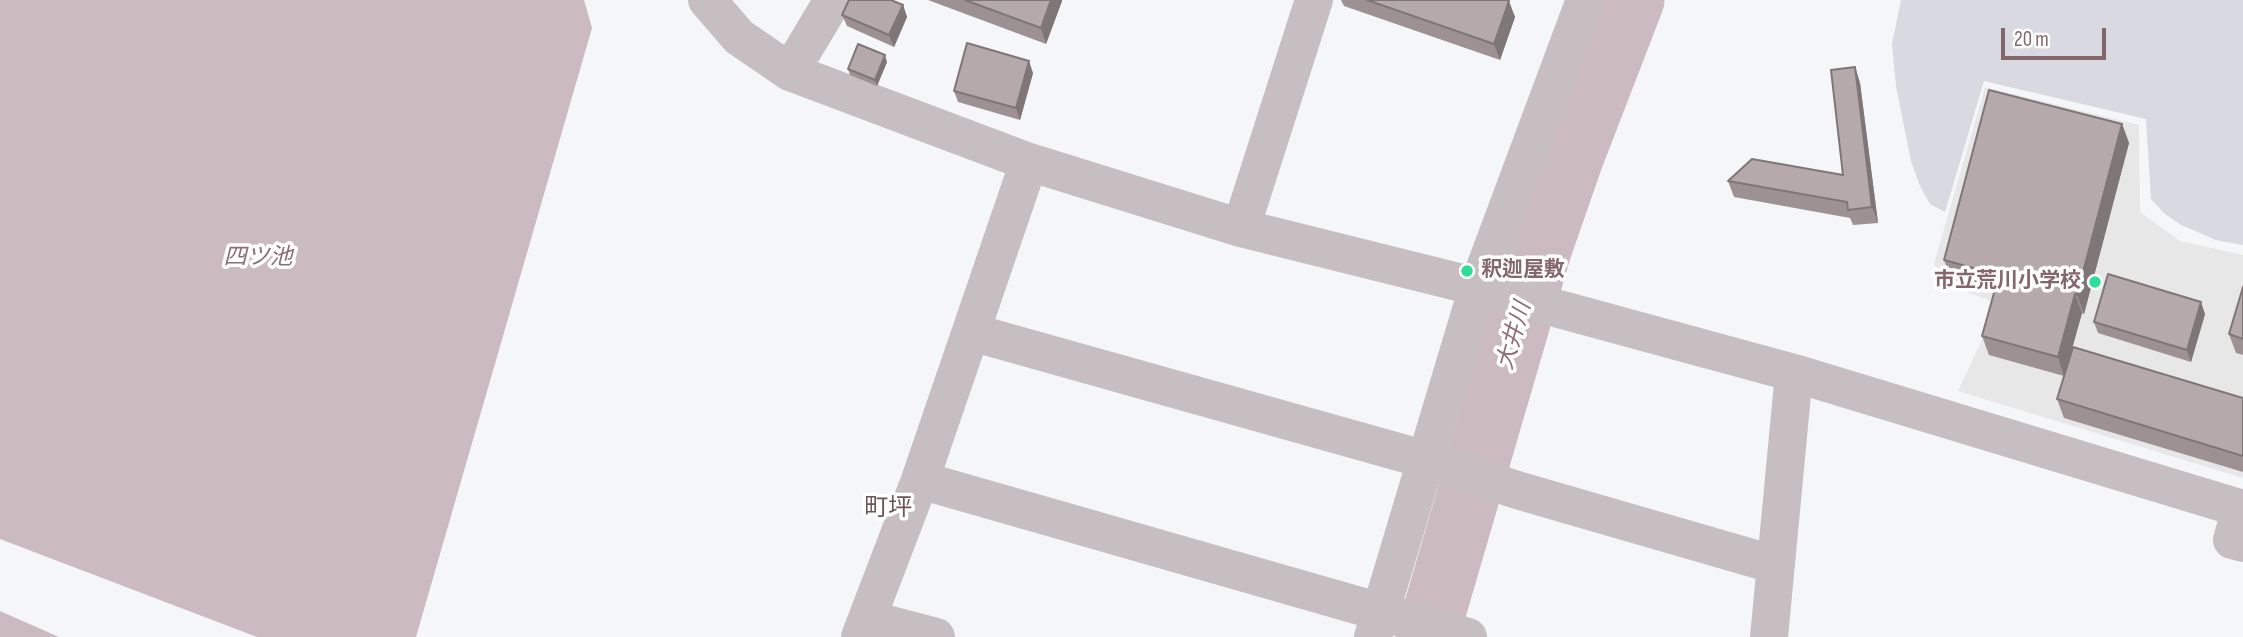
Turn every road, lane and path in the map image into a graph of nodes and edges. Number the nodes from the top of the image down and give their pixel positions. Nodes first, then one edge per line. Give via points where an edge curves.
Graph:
1 (707, 0) edge
2 (833, 0) edge
3 (1314, 0) edge
4 (1585, 0) edge
5 (742, 18) edge
6 (790, 72) junction
7 (1028, 162) junction
8 (1241, 228) junction
9 (1478, 287) junction
10 (971, 332) junction
11 (1794, 373) junction
12 (1427, 460) junction
13 (919, 480) junction
14 (2242, 520) edge
15 (1776, 565) junction
16 (1377, 625) edge
17 (864, 628) edge
18 (936, 637) edge
19 (1468, 637) edge
20 (1769, 637) edge

1 - 5 street
2 - 6 street
3 - 8 street
4 - 9 street
5 - 6 street
6 - 7 street
7 - 8 street
7 - 10 street
8 - 9 street
9 - 11 street
9 - 12 street
10 - 12 street
10 - 13 street
11 - 14 street
11 - 15 street
12 - 15 street
12 - 16 street
13 - 16 street
13 - 17 street
15 - 20 street
16 - 19 street
17 - 18 street

